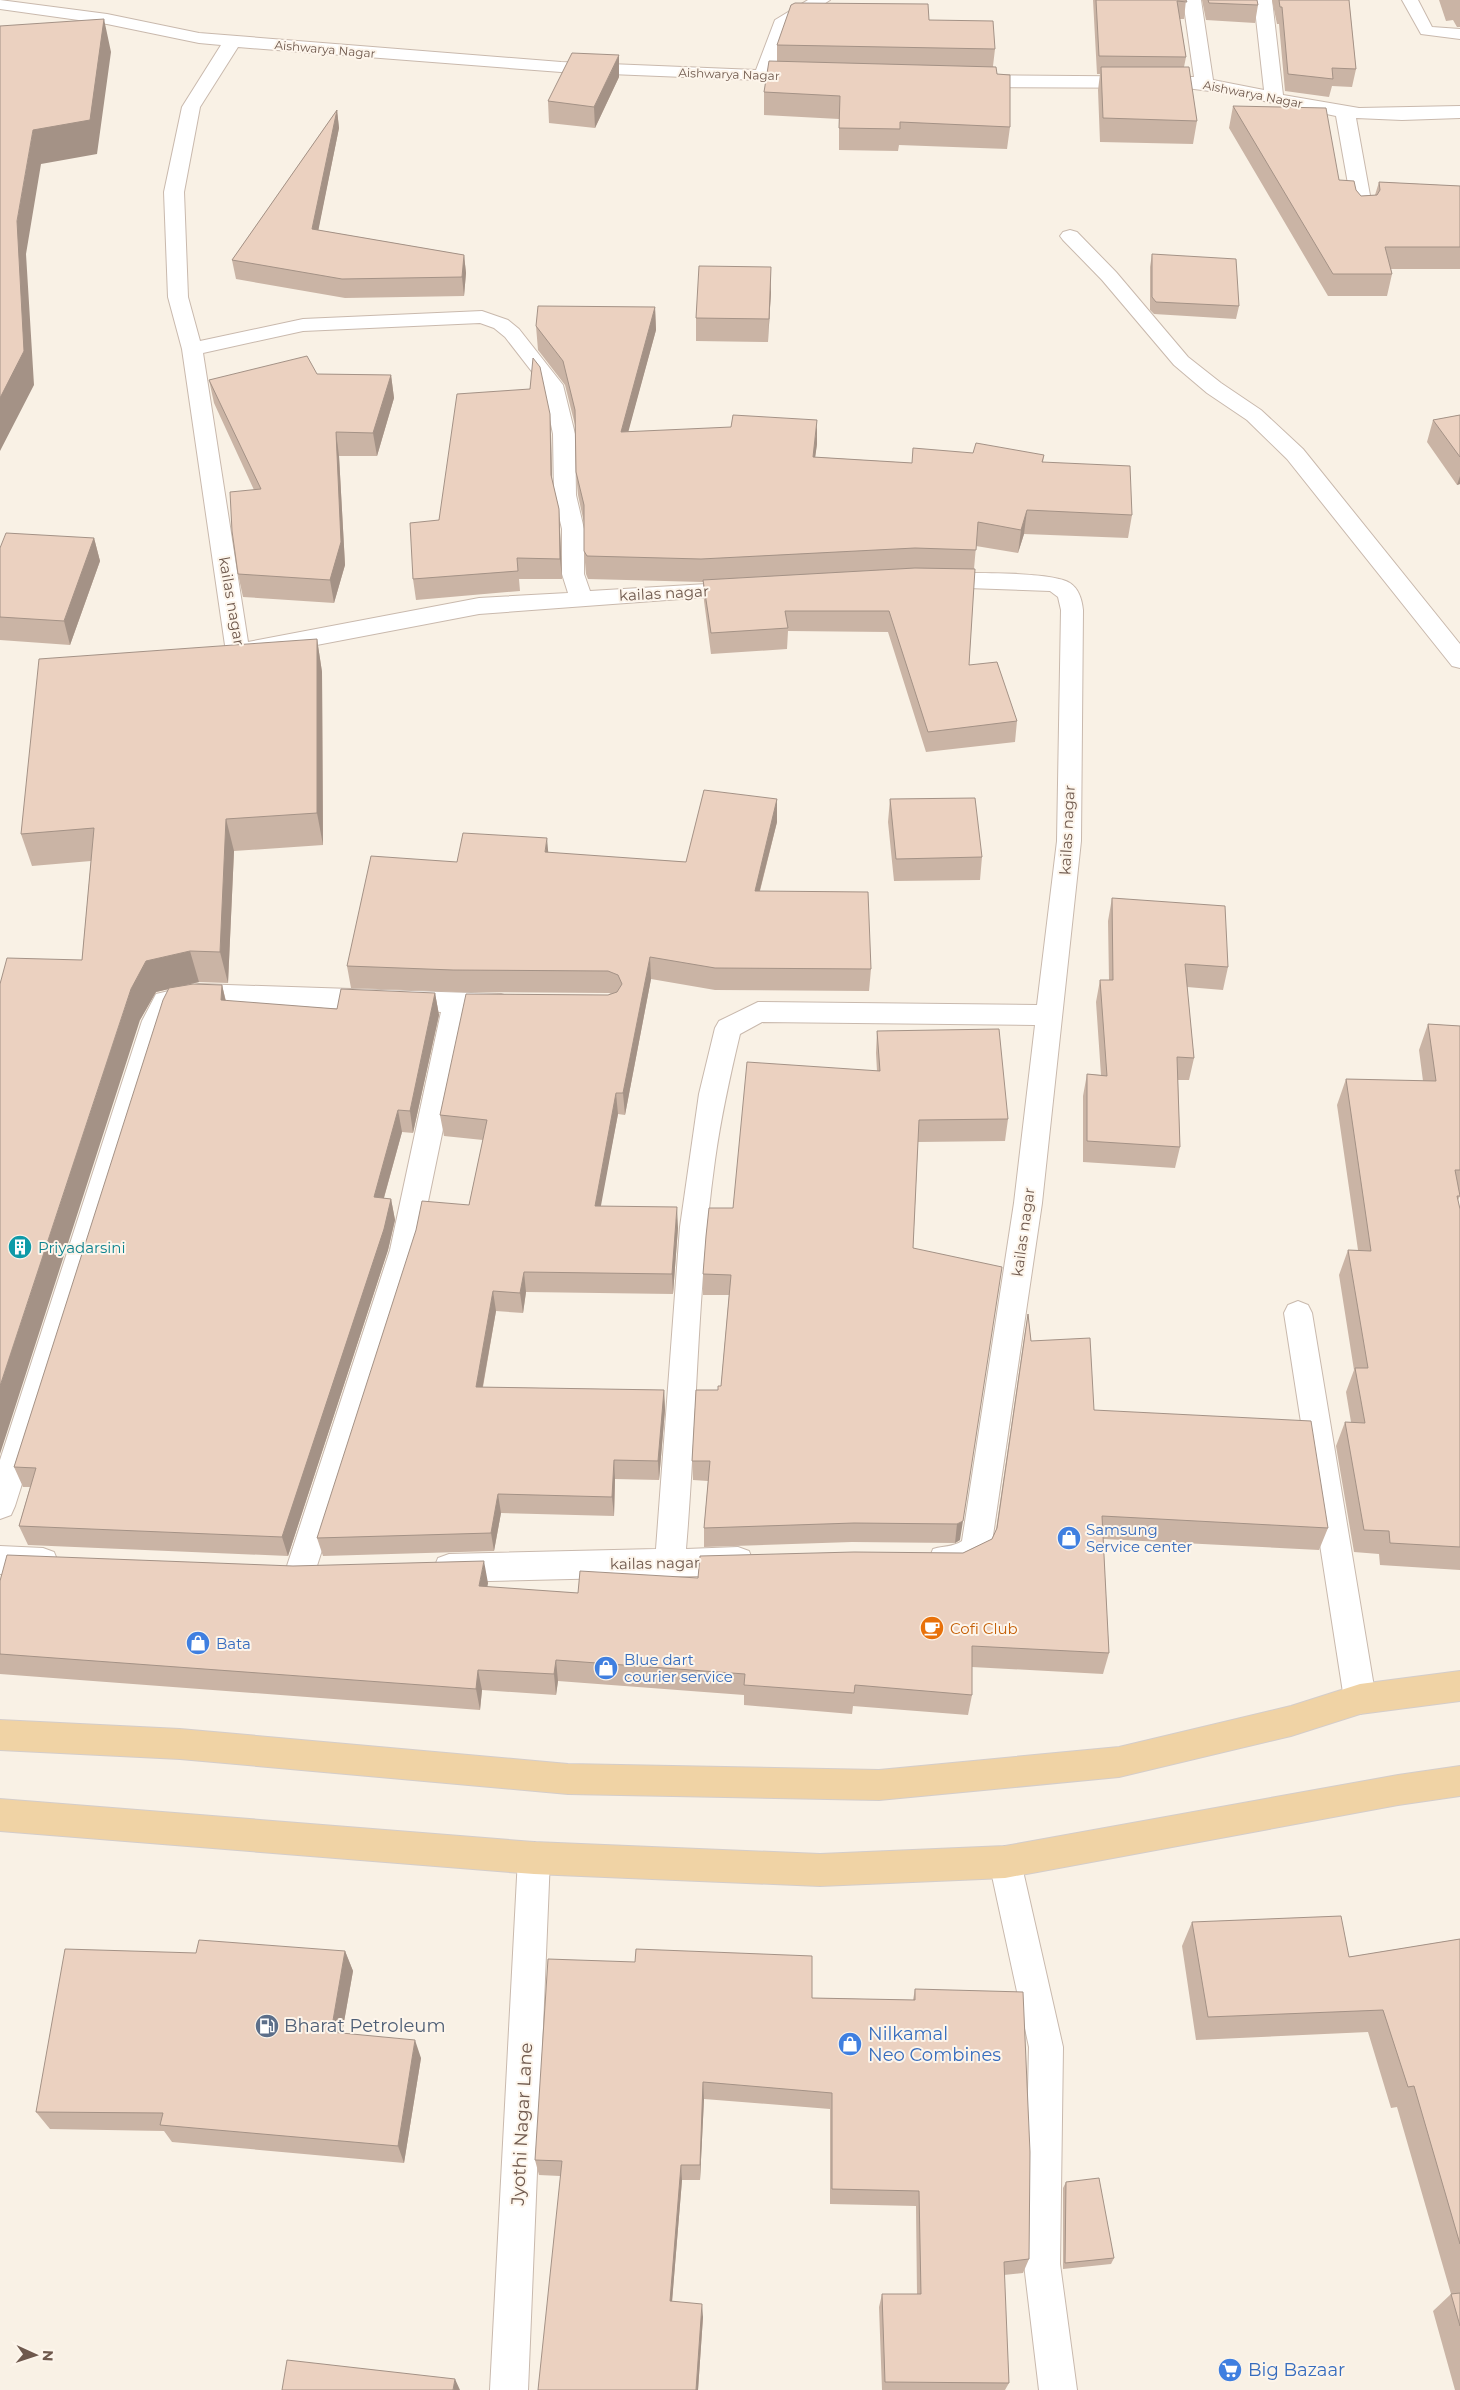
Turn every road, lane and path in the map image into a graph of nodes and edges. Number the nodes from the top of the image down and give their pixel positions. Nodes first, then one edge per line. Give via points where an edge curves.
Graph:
1 (821, 0) edge
2 (1192, 0) edge
3 (1264, 0) edge
4 (1410, 0) edge
5 (0, 4) edge
6 (1460, 34) edge
7 (232, 41) junction
8 (764, 76) junction
9 (820, 78) edge
10 (959, 81) edge
11 (1204, 84) junction
12 (1274, 98) junction
13 (1344, 112) junction
14 (1460, 112) edge
15 (1363, 212) edge
16 (1070, 236) dead end
17 (192, 349) junction
18 (913, 580) edge
19 (765, 587) edge
20 (581, 598) junction
21 (1460, 660) edge
22 (456, 1004) junction
23 (522, 1005) edge
24 (1049, 1015) junction
25 (1298, 1313) dead end
26 (0, 1506) edge
27 (917, 1559) edge
28 (0, 1560) edge
29 (766, 1560) edge
30 (68, 1563) edge
31 (670, 1563) junction
32 (427, 1568) edge
33 (329, 1571) edge
34 (1460, 1686) edge
35 (1360, 1699) junction
36 (0, 1735) edge
37 (1460, 1781) edge
38 (0, 1815) edge
39 (534, 1858) junction
40 (1005, 1862) junction
41 (509, 2390) edge
42 (1058, 2390) edge

1 - 8 street via 781,24
2 - 11 street
3 - 12 street
4 - 6 lane via 1426,30
5 - 7 street, Aishwarya Nagar
7 - 8 street, Aishwarya Nagar via 560,67
7 - 17 street, kailas nagar via 191,107 174,192 178,297
8 - 9 street, Aishwarya Nagar
10 - 11 street, Aishwarya Nagar
11 - 12 street, Aishwarya Nagar
12 - 13 street, Aishwarya Nagar
13 - 14 street, Aishwarya Nagar via 1384,115
13 - 15 street
16 - 21 street via 1109,276 1181,361 1254,414 1295,454
17 - 20 street via 303,325 482,317 501,324 512,333 553,385 564,434 565,495 573,528 572,574
17 - 20 street, kailas nagar via 238,652 479,606
18 - 24 street, kailas nagar via 1034,582 1061,587 1070,594 1069,841
19 - 20 street, kailas nagar
22 - 23 street
22 - 26 street via 199,994 165,1001 155,1021
22 - 33 street via 404,1250 291,1571
24 - 27 street, kailas nagar via 1028,1203 976,1549 958,1559
24 - 31 street via 758,1012 728,1028 715,1078 688,1268 679,1470
25 - 35 street
28 - 30 street
29 - 31 street, kailas nagar
31 - 32 street, kailas nagar
34 - 35 main road
35 - 36 main road via 1291,1721 1119,1762 879,1785 568,1779 180,1744
37 - 40 main road
38 - 39 main road
39 - 40 main road via 820,1870
39 - 41 street, Jyothi Nagar Lane
40 - 42 street via 1046,2047 1042,2264

